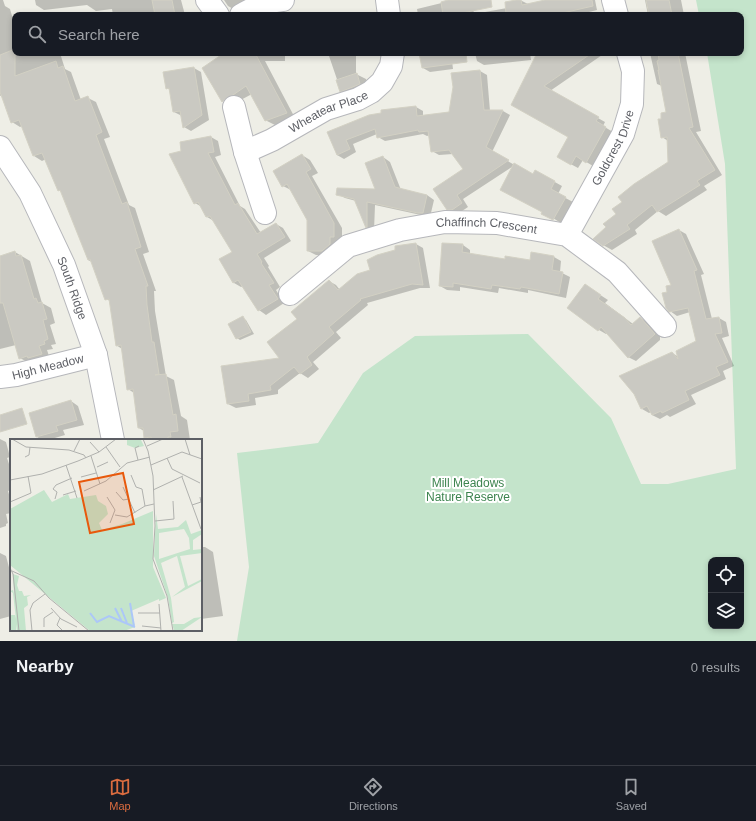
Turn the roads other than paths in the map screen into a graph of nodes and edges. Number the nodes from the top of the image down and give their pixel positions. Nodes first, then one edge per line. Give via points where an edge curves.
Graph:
1 (207, 0) edge
2 (283, 0) edge
3 (387, 0) edge
4 (613, 0) edge
5 (216, 12) edge
6 (247, 12) edge
7 (389, 12) edge
8 (616, 12) edge
9 (393, 56) edge
10 (629, 56) edge
11 (234, 107) dead end
12 (0, 147) edge
13 (245, 152) junction
14 (265, 213) dead end
15 (567, 235) junction
16 (290, 294) dead end
17 (665, 326) dead end
18 (96, 355) junction
19 (0, 377) edge
20 (113, 439) edge

1 - 5 street
2 - 6 street
3 - 7 street
4 - 8 street
9 - 13 street, Wheatear Place via 391,66 382,82 371,92 326,109 272,140
10 - 15 street, Goldcrest Drive via 633,71 632,104 622,134
11 - 13 street
12 - 18 street, South Ridge via 30,194 64,266
13 - 14 street
15 - 16 street, Chaffinch Crescent via 497,223 471,222 445,222 400,230 348,246
15 - 17 street, Chaffinch Crescent via 617,272
18 - 19 street, High Meadow
18 - 20 street, South Ridge

